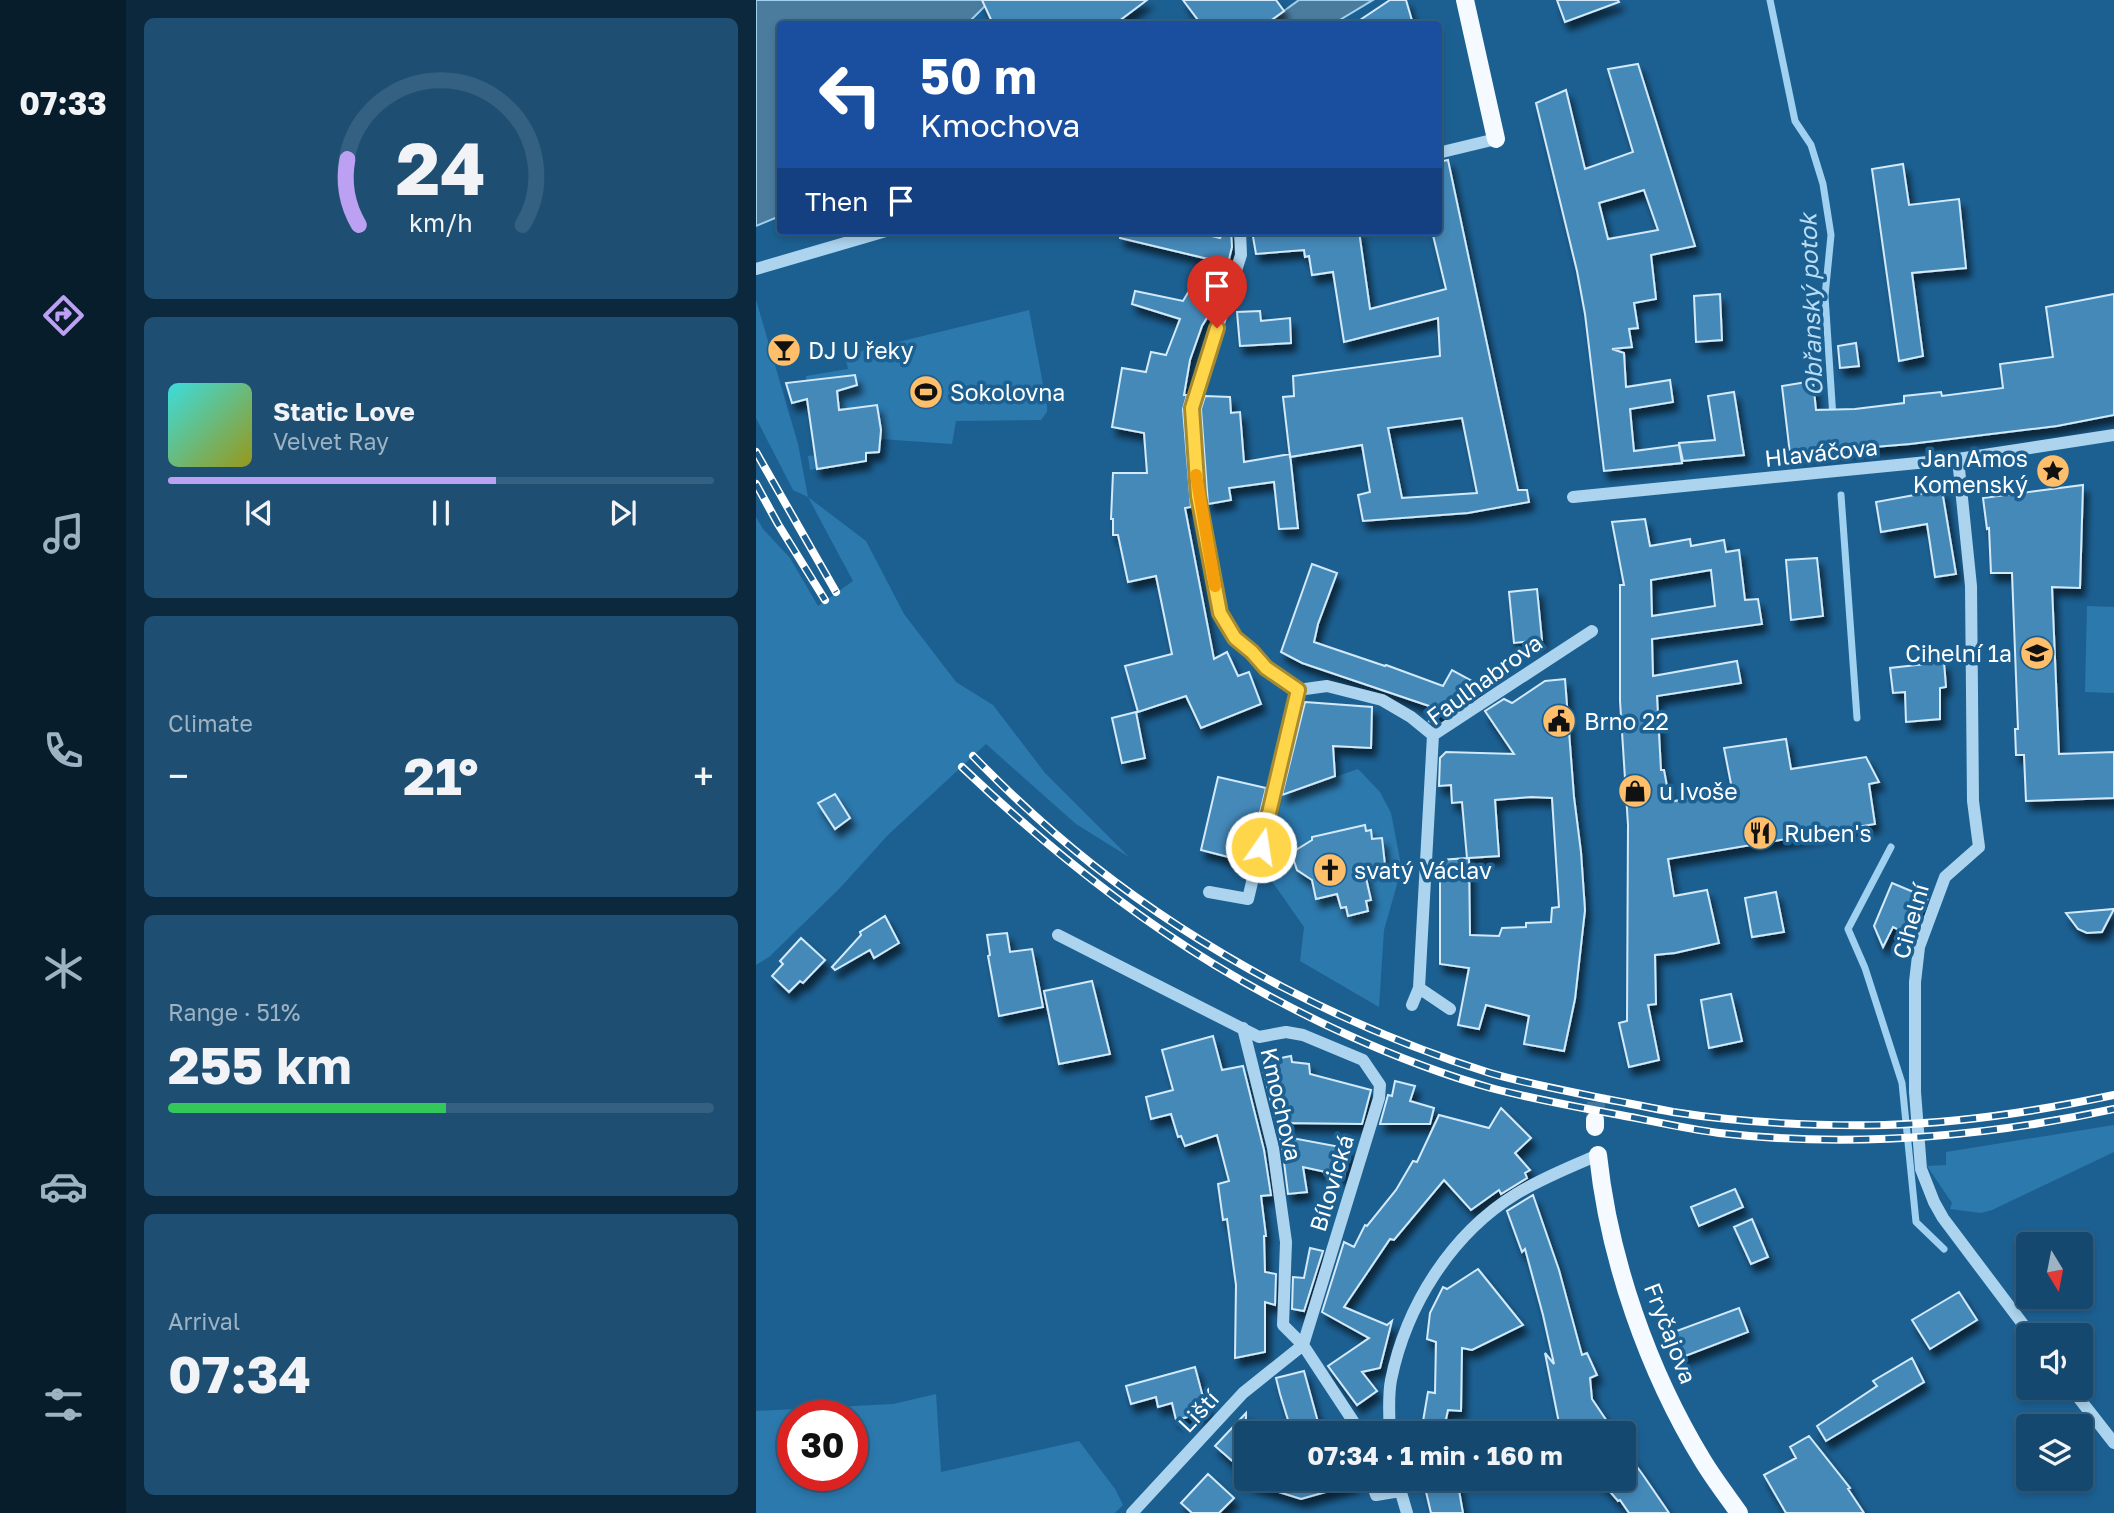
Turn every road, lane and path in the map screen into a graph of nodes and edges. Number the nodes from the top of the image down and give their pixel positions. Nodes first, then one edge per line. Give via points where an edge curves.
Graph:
1 (1465, 0) edge
2 (1496, 138) joint
3 (1442, 152) edge
4 (872, 235) edge
5 (1240, 235) edge
6 (756, 269) edge
7 (2114, 435) edge
8 (1958, 460) junction
9 (1573, 497) dead end
10 (1592, 631) dead end
11 (1298, 690) junction
12 (1433, 735) junction
13 (1209, 892) dead end
14 (1058, 935) dead end
15 (1419, 988) junction
16 (1412, 1005) dead end
17 (1450, 1009) dead end
18 (1243, 1028) junction
19 (1598, 1155) joint
20 (2022, 1323) edge
21 (1303, 1345) junction
22 (2080, 1400) edge
23 (1353, 1421) edge
24 (1390, 1421) edge
25 (2114, 1443) edge
26 (1400, 1491) edge
27 (1132, 1513) edge
28 (1407, 1513) edge
29 (1739, 1513) edge

1 - 2 main road
2 - 3 street
4 - 6 street
5 - 11 street via 1241,255 1192,408 1198,496 1220,613 1235,638
7 - 8 street, Hlaváčova
8 - 9 street, Hlaváčova
8 - 20 street, Cihelní via 1971,586 1973,801 1979,847 1945,877 1919,947 1915,1092 1921,1169 1934,1202
10 - 12 street, Faulhabrova
11 - 12 street via 1327,686 1382,700
11 - 13 street via 1248,899
12 - 15 street, Faulhabrova
14 - 18 street, Kmochova
15 - 16 street, Faulhabrova
15 - 17 street
18 - 21 street, Kmochova via 1275,1162 1286,1242 1283,1325
18 - 21 street, Bílovická via 1259,1037 1286,1032 1303,1035 1363,1060 1380,1085 1380,1098
19 - 24 street via 1515,1194 1477,1223 1447,1255 1404,1331 1391,1382
19 - 29 main road, Fryčajova via 1603,1201 1641,1331 1703,1462
21 - 23 street
21 - 27 street, Liští via 1243,1393
22 - 25 street
26 - 28 street

